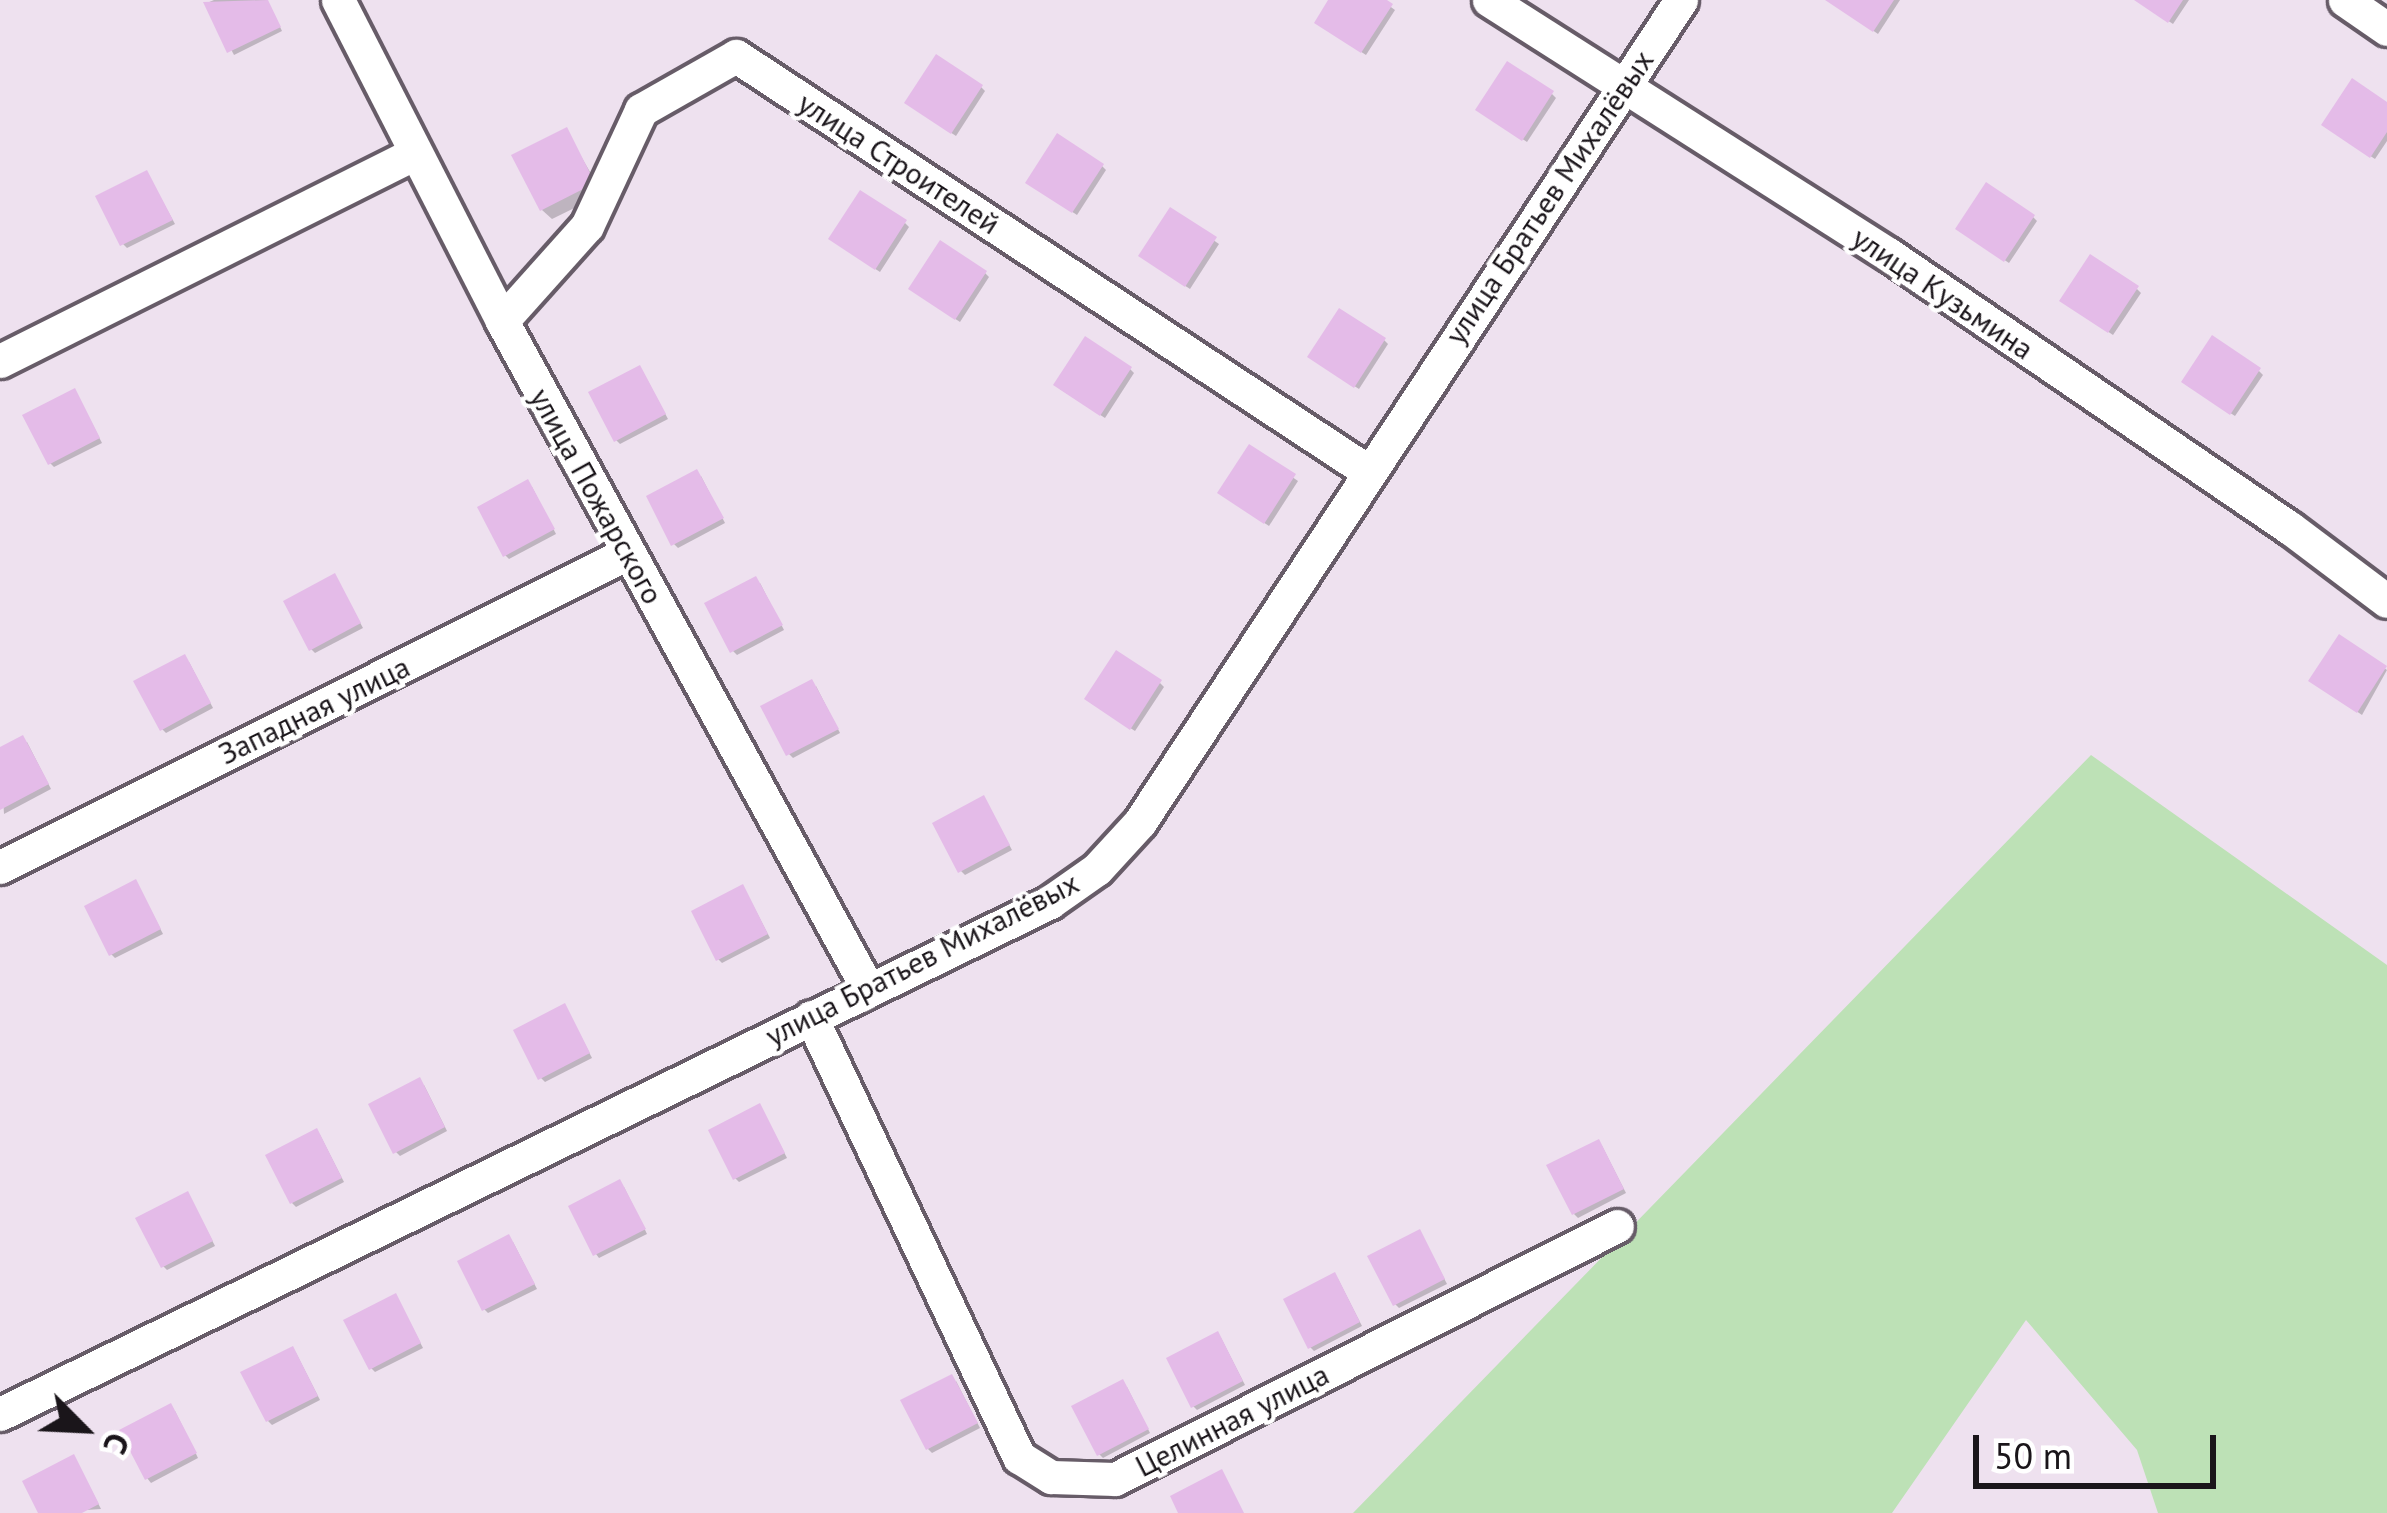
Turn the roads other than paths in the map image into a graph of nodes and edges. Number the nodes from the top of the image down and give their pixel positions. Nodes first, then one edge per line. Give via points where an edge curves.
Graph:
1 (338, 0) edge
2 (1489, 0) edge
3 (1681, 0) edge
4 (2344, 0) edge
5 (2387, 29) edge
6 (1623, 87) junction
7 (413, 154) junction
8 (502, 321) junction
9 (0, 361) edge
10 (1366, 470) junction
11 (628, 553) junction
12 (2387, 601) edge
13 (0, 867) edge
14 (867, 987) junction
15 (812, 1017) junction
16 (1617, 1226) dead end
17 (0, 1414) edge

1 - 7 street, улица Пожарского
2 - 6 street, улица Кузьмина
3 - 6 street, улица Братьев Михалёвых
4 - 5 street
6 - 10 street, улица Братьев Михалёвых
6 - 12 street, улица Кузьмина via 1888,254
7 - 8 street, улица Пожарского
7 - 9 street
8 - 10 street, улица Строителей via 586,226 641,110 736,56
8 - 11 street, улица Пожарского
10 - 14 street, улица Братьев Михалёвых via 1140,822 1097,869 1050,902
11 - 13 street, Западная улица
11 - 14 street, улица Пожарского
14 - 15 street, улица Братьев Михалёвых
15 - 16 street, Целинная улица via 1019,1456 1051,1477 1115,1479
15 - 17 street, улица Братьев Михалёвых

